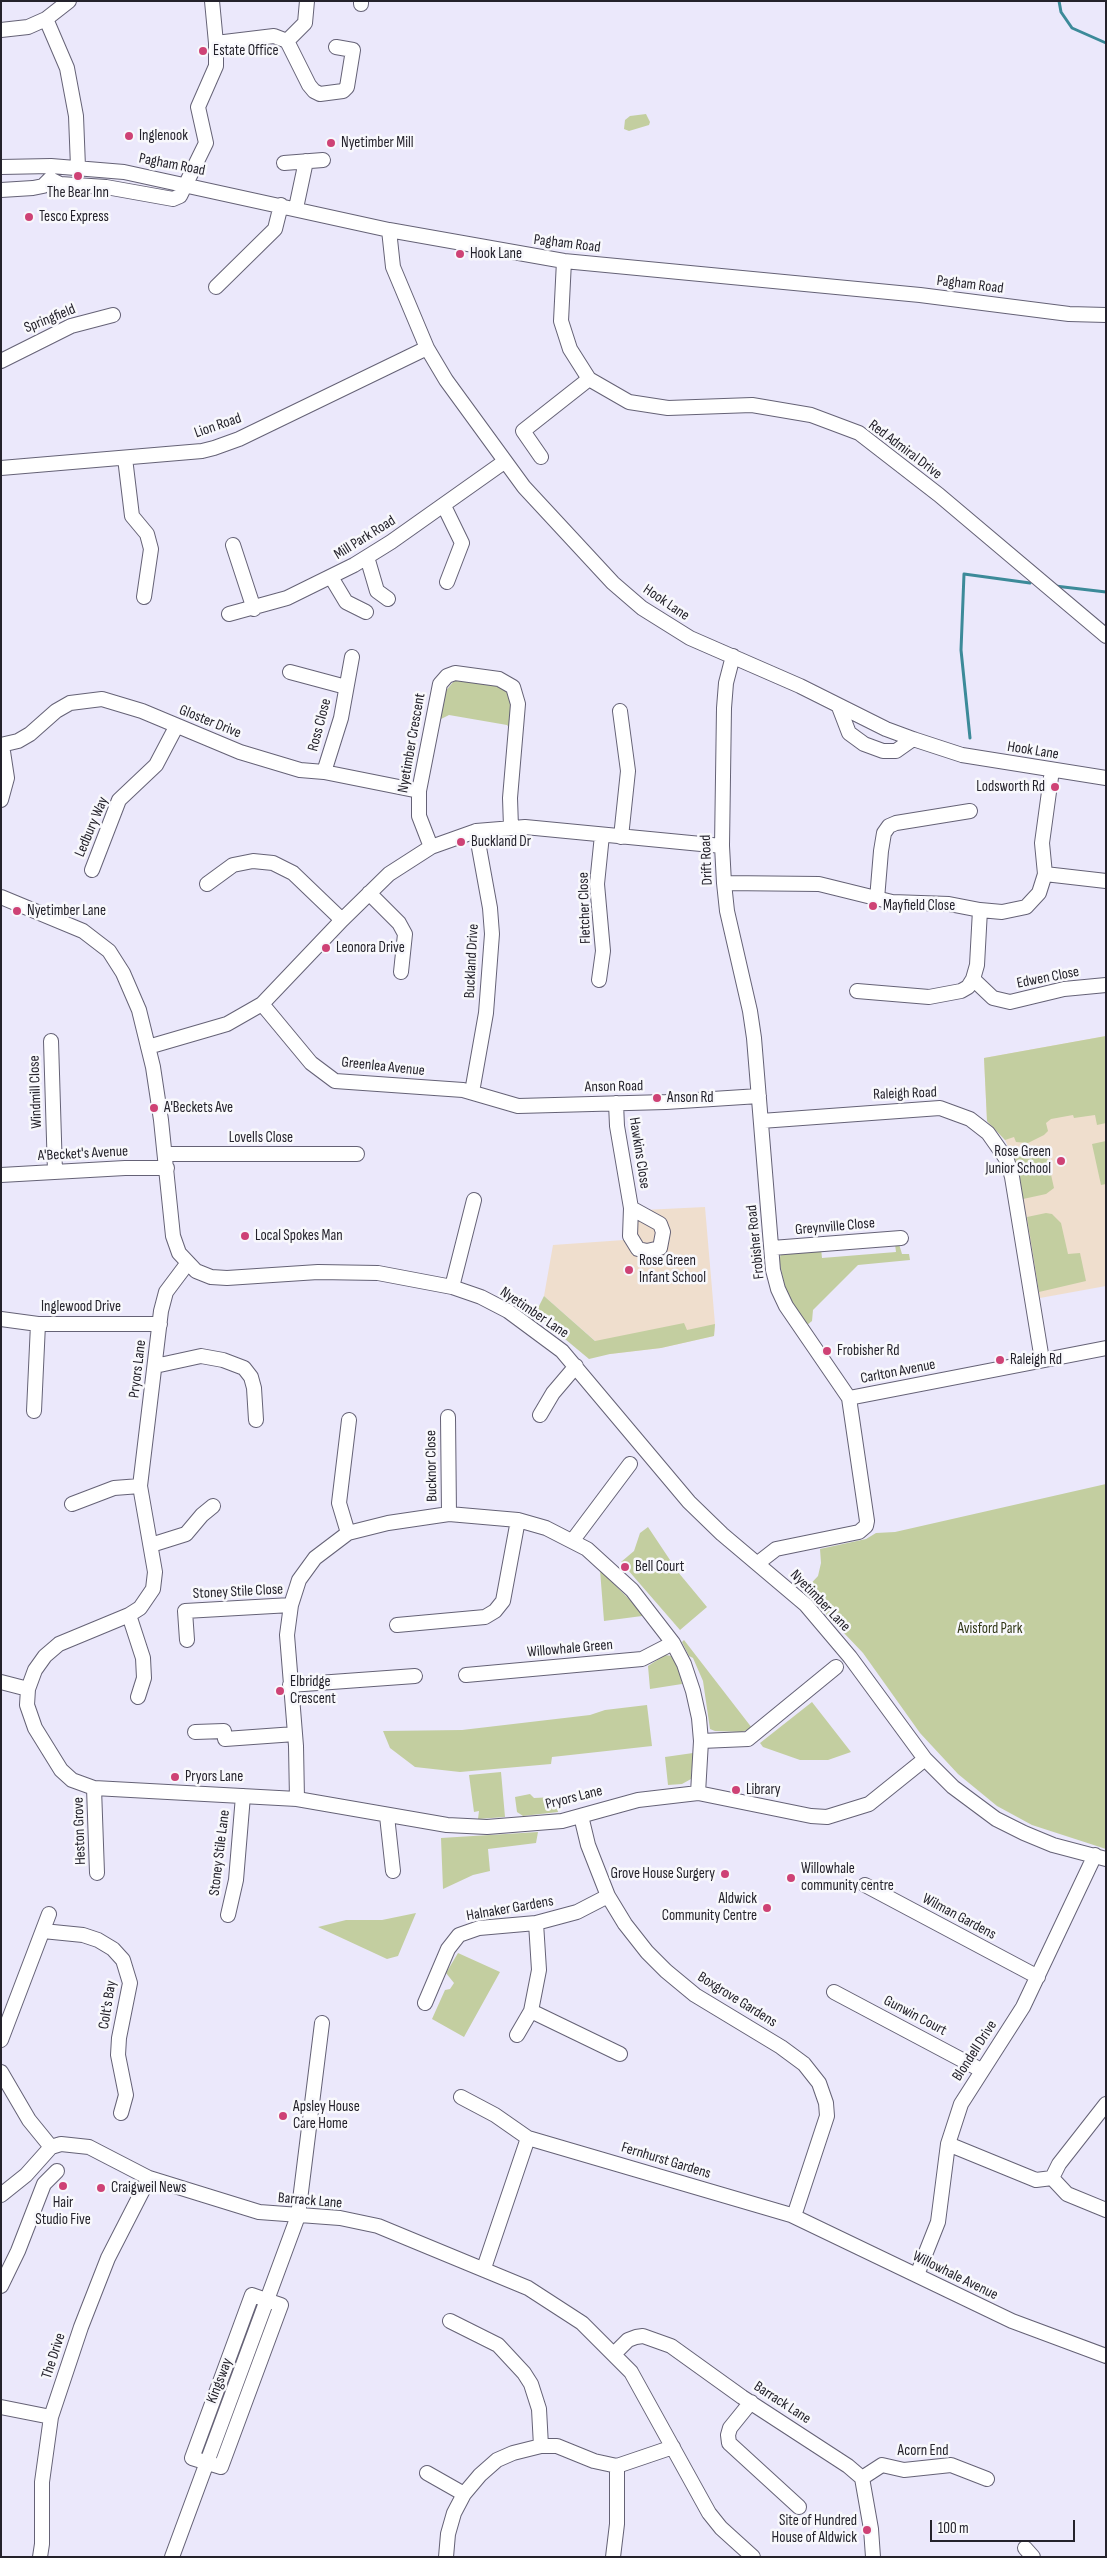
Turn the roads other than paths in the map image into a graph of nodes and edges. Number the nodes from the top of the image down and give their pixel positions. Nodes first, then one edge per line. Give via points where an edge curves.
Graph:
1 (69, 1) edge
2 (212, 1) edge
3 (307, 1) edge
4 (46, 19) junction
5 (1, 30) edge
6 (287, 40) junction
7 (216, 43) junction
8 (336, 47) dead end
9 (323, 160) dead end
10 (306, 161) junction
11 (284, 163) dead end
12 (1, 167) edge
13 (78, 168) junction
14 (50, 173) junction
15 (186, 184) junction
16 (1, 190) edge
17 (281, 204) junction
18 (296, 208) junction
19 (388, 230) junction
20 (564, 261) junction
21 (216, 287) dead end
22 (113, 315) dead end
23 (1106, 315) edge
24 (427, 348) junction
25 (1, 361) edge
26 (589, 379) junction
27 (541, 457) dead end
28 (125, 458) junction
29 (504, 462) junction
30 (1, 468) edge
31 (444, 506) junction
32 (233, 545) dead end
33 (367, 557) junction
34 (331, 577) junction
35 (447, 582) dead end
36 (144, 597) dead end
37 (388, 599) dead end
38 (254, 609) junction
39 (366, 612) dead end
40 (229, 614) dead end
41 (1106, 636) edge
42 (733, 656) junction
43 (352, 657) dead end
44 (290, 672) dead end
45 (346, 687) junction
46 (839, 707) junction
47 (620, 711) dead end
48 (176, 727) junction
49 (913, 739) junction
50 (2, 745) edge
51 (1052, 770) junction
52 (324, 772) junction
53 (1106, 778) edge
54 (419, 791) junction
55 (1, 800) edge
56 (970, 811) dead end
57 (511, 827) junction
58 (476, 831) junction
59 (602, 835) junction
60 (621, 837) junction
61 (722, 846) junction
62 (431, 847) junction
63 (92, 870) dead end
64 (1044, 874) junction
65 (1106, 881) edge
66 (724, 883) junction
67 (207, 884) dead end
68 (370, 893) junction
69 (1, 897) edge
70 (877, 898) junction
71 (980, 910) junction
72 (342, 920) junction
73 (401, 972) dead end
74 (599, 980) dead end
75 (973, 980) junction
76 (1106, 985) edge
77 (857, 991) dead end
78 (262, 1004) junction
79 (51, 1041) dead end
80 (148, 1047) junction
81 (756, 1060) joint
82 (472, 1092) junction
83 (759, 1096) junction
84 (616, 1103) junction
85 (761, 1121) junction
86 (165, 1154) junction
87 (357, 1154) dead end
88 (167, 1168) junction
89 (55, 1172) junction
90 (1, 1175) edge
91 (474, 1200) dead end
92 (631, 1208) dead end
93 (901, 1238) dead end
94 (772, 1248) junction
95 (187, 1264) junction
96 (452, 1287) junction
97 (1, 1319) edge
98 (38, 1324) junction
99 (160, 1324) junction
100 (1106, 1348) edge
101 (1042, 1360) junction
102 (155, 1366) junction
103 (576, 1366) junction
104 (849, 1398) junction
105 (34, 1411) dead end
106 (540, 1415) dead end
107 (448, 1417) dead end
108 (256, 1420) dead end
109 (349, 1420) dead end
110 (630, 1464) dead end
111 (140, 1486) junction
112 (72, 1504) dead end
113 (213, 1506) dead end
114 (449, 1514) junction
115 (518, 1520) junction
116 (348, 1533) junction
117 (573, 1540) junction
118 (151, 1545) junction
119 (758, 1563) junction
120 (291, 1605) junction
121 (129, 1615) junction
122 (397, 1625) dead end
123 (187, 1640) dead end
124 (673, 1643) junction
125 (836, 1667) dead end
126 (466, 1675) dead end
127 (416, 1676) dead end
128 (1, 1682) edge
129 (290, 1685) junction
130 (28, 1690) junction
131 (138, 1697) dead end
132 (195, 1732) dead end
133 (295, 1734) junction
134 (701, 1740) junction
135 (925, 1759) junction
136 (94, 1788) junction
137 (698, 1793) junction
138 (243, 1796) junction
139 (297, 1799) junction
140 (387, 1816) junction
141 (580, 1816) junction
142 (1101, 1857) edge
143 (394, 1871) dead end
144 (97, 1873) dead end
145 (865, 1885) dead end
146 (608, 1896) junction
147 (49, 1914) dead end
148 (228, 1915) dead end
149 (536, 1923) junction
150 (43, 1931) junction
151 (1038, 1977) junction
152 (834, 1992) dead end
153 (425, 2003) dead end
154 (531, 2010) junction
155 (322, 2023) dead end
156 (517, 2035) dead end
157 (1, 2040) edge
158 (620, 2054) dead end
159 (981, 2070) junction
160 (1, 2072) edge
161 (461, 2097) dead end
162 (1106, 2104) edge
163 (121, 2113) dead end
164 (528, 2138) junction
165 (948, 2144) junction
166 (51, 2147) junction
167 (57, 2171) dead end
168 (149, 2178) junction
169 (1052, 2178) junction
170 (1, 2195) edge
171 (1106, 2210) edge
172 (298, 2216) junction
173 (794, 2216) junction
174 (484, 2268) junction
175 (917, 2275) junction
176 (1, 2286) edge
177 (268, 2300) junction
178 (450, 2322) dead end
179 (614, 2354) junction
180 (1106, 2356) edge
181 (751, 2402) junction
182 (1, 2407) edge
183 (51, 2417) junction
184 (541, 2446) junction
185 (673, 2447) junction
186 (207, 2463) junction
187 (617, 2466) junction
188 (427, 2473) dead end
189 (862, 2478) junction
190 (986, 2479) dead end
191 (464, 2494) junction
192 (799, 2507) dead end
193 (40, 2557) edge
194 (172, 2557) edge
195 (446, 2557) edge
196 (613, 2557) edge
197 (753, 2557) edge
198 (873, 2557) edge

1 - 4 street
2 - 7 street
3 - 6 street via 305,23
4 - 5 street via 28,26
4 - 13 street via 67,68 76,116
6 - 7 street via 274,36
6 - 8 street via 309,85 320,94 342,91 347,87 353,50
7 - 15 street via 216,66 198,107 206,144
9 - 10 street
10 - 11 street
10 - 18 street
12 - 14 street, Pagham Road
13 - 14 street, Pagham Road
13 - 15 street, Pagham Road via 124,172
14 - 15 street via 60,184 106,187 173,199 180,196
14 - 16 street via 43,186
15 - 17 street, Pagham Road
17 - 18 street, Pagham Road
17 - 21 street via 275,229
18 - 19 street, Pagham Road
19 - 20 street, Pagham Road
19 - 24 street, Hook Lane via 393,267
20 - 23 street, Pagham Road via 920,295 1069,314
20 - 26 street, Red Admiral Drive via 561,322 570,349
22 - 25 street, Springfield via 70,326
24 - 28 street, Lion Road via 220,446 202,451
24 - 29 street, Hook Lane
26 - 27 street via 523,431
26 - 41 street, Red Admiral Drive via 629,402 668,408 752,406 811,415 859,434 939,495
28 - 30 street, Lion Road
28 - 36 street via 132,516 147,534 151,549
29 - 31 street, Mill Park Road
29 - 42 street, Hook Lane via 613,583 642,608 690,638
31 - 33 street, Mill Park Road
31 - 35 street via 462,543
32 - 38 street
33 - 34 street, Mill Park Road
33 - 37 street via 377,591
34 - 38 street, Mill Park Road via 287,598
34 - 39 street via 346,602
38 - 40 street, Mill Park Road
42 - 46 street, Hook Lane
42 - 61 street, Drift Road via 724,708
43 - 45 street, Ross Close
44 - 45 street, Ross Close
45 - 52 street, Ross Close via 341,718
46 - 49 street, Hook Lane
46 - 49 street via 849,733 864,744 884,751 896,751
47 - 60 street via 628,771
48 - 50 street, Gloster Drive via 119,703 86,699 56,711 18,741
48 - 52 street, Gloster Drive via 240,752 300,770
48 - 63 street, Ledbury Way via 156,765 119,800
49 - 51 street, Hook Lane via 962,755
50 - 55 street via 7,778
51 - 53 street, Hook Lane
51 - 64 street via 1042,843
52 - 54 street, Gloster Drive
54 - 57 street, Nyetimber Crescent via 440,684 446,676 455,673 499,679 513,687 518,704 510,798
54 - 62 street, Nyetimber Crescent via 419,816
56 - 70 street via 889,826 884,833
57 - 58 street
57 - 59 street
58 - 62 street
58 - 82 street, Buckland Drive via 492,934 486,1014
59 - 60 street
59 - 74 street, Fletcher Close via 597,884 603,951
60 - 61 street
61 - 66 street, Drift Road
62 - 68 street via 394,870
64 - 65 street
64 - 71 street via 1039,893 1026,907 1002,912
66 - 70 street via 819,884
66 - 81 street, Drift Road via 750,1010
67 - 72 street via 233,865 253,861 273,863 293,873
68 - 72 street
68 - 73 street via 399,923 404,934
69 - 80 street via 83,931 108,951 132,992
70 - 71 street
71 - 75 street via 979,950
72 - 78 street
75 - 76 street, Edwen Close via 993,998 1010,1002 1064,989
75 - 77 street via 961,991 929,997
78 - 80 street via 227,1024
78 - 82 street, Greenlea Avenue via 311,1063 335,1081
79 - 89 street, Windmill Close
80 - 86 street
81 - 83 street, Frobisher Road
82 - 84 street, Anson Road via 518,1106
83 - 84 street, Anson Road
83 - 85 street, Frobisher Road
84 - 92 street, Hawkins Close via 616,1126
85 - 94 street, Frobisher Road
85 - 101 street, Raleigh Road via 940,1108 962,1116 988,1133 1007,1160 1012,1177
86 - 87 street, Lovells Close
86 - 88 street
88 - 89 street, A'Becket's Avenue
88 - 95 street via 173,1236
89 - 90 street, A'Becket's Avenue
91 - 96 street
93 - 94 street, Greynville Close
94 - 104 street, Frobisher Road via 774,1275 782,1298
95 - 96 street, Nyetimber Lane via 196,1271 219,1278 346,1271 406,1277
95 - 99 street, Pryors Lane via 166,1292
96 - 103 street, Nyetimber Lane via 508,1311 539,1332
97 - 98 street, Inglewood Drive
98 - 99 street, Inglewood Drive
98 - 105 street
99 - 102 street, Pryors Lane
100 - 101 street, Carlton Avenue
101 - 104 street, Carlton Avenue
102 - 108 street via 202,1356 244,1368 254,1388
102 - 111 street, Pryors Lane
103 - 106 street via 552,1393
103 - 119 street, Nyetimber Lane via 689,1502
104 - 119 street, Carlton Avenue via 866,1526 858,1532 776,1549
107 - 114 street, Bucknor Close
109 - 116 street via 339,1503
110 - 117 street
111 - 112 street via 114,1488
111 - 118 street, Pryors Lane
113 - 118 street via 186,1534
114 - 115 street
114 - 116 street
115 - 117 street
115 - 122 street via 502,1601 495,1611 485,1617
116 - 120 street via 315,1558 299,1580
117 - 124 street via 632,1590
118 - 121 street, Pryors Lane via 155,1572 153,1589 140,1608
119 - 135 street, Nyetimber Lane via 806,1605 827,1629
120 - 123 street, Stoney Stile Close via 185,1611
120 - 129 street via 287,1635
121 - 130 street, Pryors Lane via 59,1644 35,1670
121 - 131 street via 144,1658 144,1678
124 - 126 street, Willowhale Green via 642,1659
124 - 134 street via 693,1691
125 - 134 street via 748,1739
127 - 129 street
128 - 130 street
129 - 133 street
130 - 136 street, Pryors Lane via 27,1705 35,1728 61,1770 72,1780
132 - 133 street via 224,1731 225,1739
133 - 139 street
134 - 137 street
135 - 137 street, Pryors Lane via 869,1804 827,1817
135 - 142 street, Nyetimber Lane via 953,1787 996,1818 1053,1844
136 - 138 street, Pryors Lane
136 - 144 street, Heston Grove
137 - 141 street, Pryors Lane via 638,1800
138 - 139 street, Pryors Lane
138 - 148 street, Stoney Stile Lane via 236,1880
139 - 140 street, Pryors Lane
140 - 141 street, Pryors Lane via 487,1827 562,1821
140 - 143 street
141 - 146 street, Boxgrove Gardens
142 - 151 street, Blondell Drive
145 - 151 street, Wilman Gardens
146 - 149 street, Halnaker Gardens via 577,1912
146 - 173 street, Boxgrove Gardens via 625,1924 666,1972 695,1995 781,2047 804,2064 819,2083 827,2116
147 - 150 street
149 - 153 street, Halnaker Gardens via 479,1928 459,1935 448,1949
149 - 154 street via 540,1970
150 - 157 street
150 - 163 street, Colt's Bay via 83,1935 98,1940 123,1960 130,1983 119,2038 118,2055 126,2095
151 - 159 street, Blondell Drive via 1023,2007
152 - 159 street, Gunwin Court
154 - 156 street
154 - 158 street
155 - 172 street
159 - 165 street, Blondell Drive via 961,2104
160 - 166 street via 29,2120
161 - 164 street, Fernhurst Gardens
162 - 169 street via 1059,2164
164 - 173 street, Fernhurst Gardens
164 - 174 street
165 - 169 street via 1036,2180
165 - 175 street, Blondell Drive via 938,2222
166 - 168 street, Barrack Lane via 61,2144 89,2147
166 - 170 street via 26,2175
167 - 176 street via 44,2184
168 - 172 street, Barrack Lane via 259,2212
168 - 183 street, The Drive via 108,2258
169 - 171 street via 1068,2194
172 - 174 street, Barrack Lane via 340,2218 378,2226
172 - 177 street
173 - 175 street, Willowhale Avenue
174 - 179 street, Barrack Lane via 558,2306 582,2323
175 - 180 street, Willowhale Avenue via 1012,2321
177 - 186 street via 281,2305 225,2458 221,2467
177 - 186 street via 252,2295 192,2458
178 - 184 street via 498,2345 524,2373 539,2409
179 - 181 street, Barrack Lane via 628,2340 644,2336 671,2346
179 - 185 street, Barrack Lane via 632,2372
181 - 189 street, Barrack Lane
181 - 192 street via 730,2428 730,2443
182 - 183 street
183 - 193 street, The Drive via 42,2482
184 - 187 street via 569,2449 594,2461
184 - 191 street via 520,2450 497,2460
185 - 187 street
185 - 197 street, Barrack Lane via 709,2513
186 - 194 street
187 - 196 street via 617,2524
188 - 191 street
189 - 190 street, Acorn End via 882,2466 904,2470 951,2465
189 - 198 street via 872,2529
191 - 195 street via 448,2534

